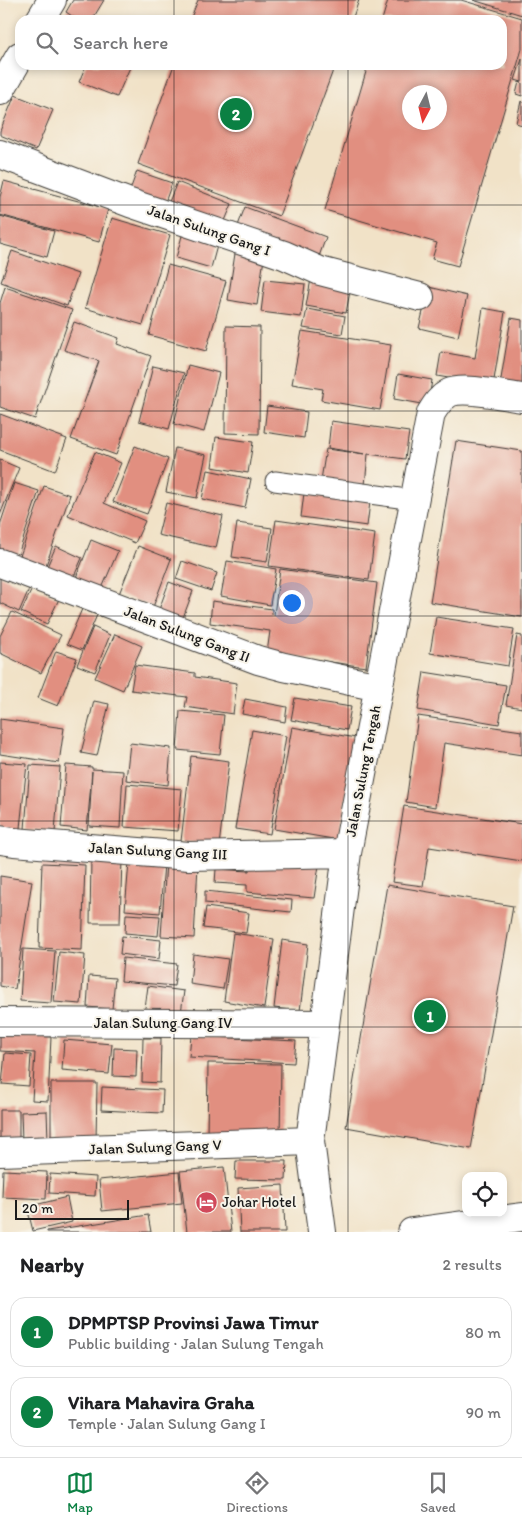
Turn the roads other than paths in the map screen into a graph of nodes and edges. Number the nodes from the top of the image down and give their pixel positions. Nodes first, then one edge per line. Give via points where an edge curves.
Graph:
1 (52, 0) edge
2 (43, 15) edge
3 (15, 65) edge
4 (0, 91) edge
5 (0, 154) edge
6 (420, 297) dead end
7 (522, 398) edge
8 (275, 482) dead end
9 (414, 500) junction
10 (0, 564) edge
11 (379, 687) junction
12 (0, 840) edge
13 (347, 853) junction
14 (0, 1022) edge
15 (325, 1024) junction
16 (310, 1141) junction
17 (0, 1152) edge
18 (522, 1217) edge
19 (322, 1232) edge
20 (412, 1232) edge

1 - 2 street
3 - 4 street
5 - 6 street, Jalan Sulung Gang I via 130,203 284,255 320,271
7 - 9 street, Jalan Sulung Tengah via 461,391 439,400 431,413
8 - 9 lane
9 - 11 street, Jalan Sulung Tengah
10 - 11 street, Jalan Sulung Gang II via 258,660
11 - 13 street, Jalan Sulung Tengah
12 - 13 street, Jalan Sulung Gang III via 189,856
13 - 15 street, Jalan Sulung Tengah
14 - 15 street, Jalan Sulung Gang IV
15 - 16 street, Jalan Sulung Tengah
16 - 17 street, Jalan Sulung Gang V
16 - 19 street, Jalan Sulung Tengah
18 - 20 street

